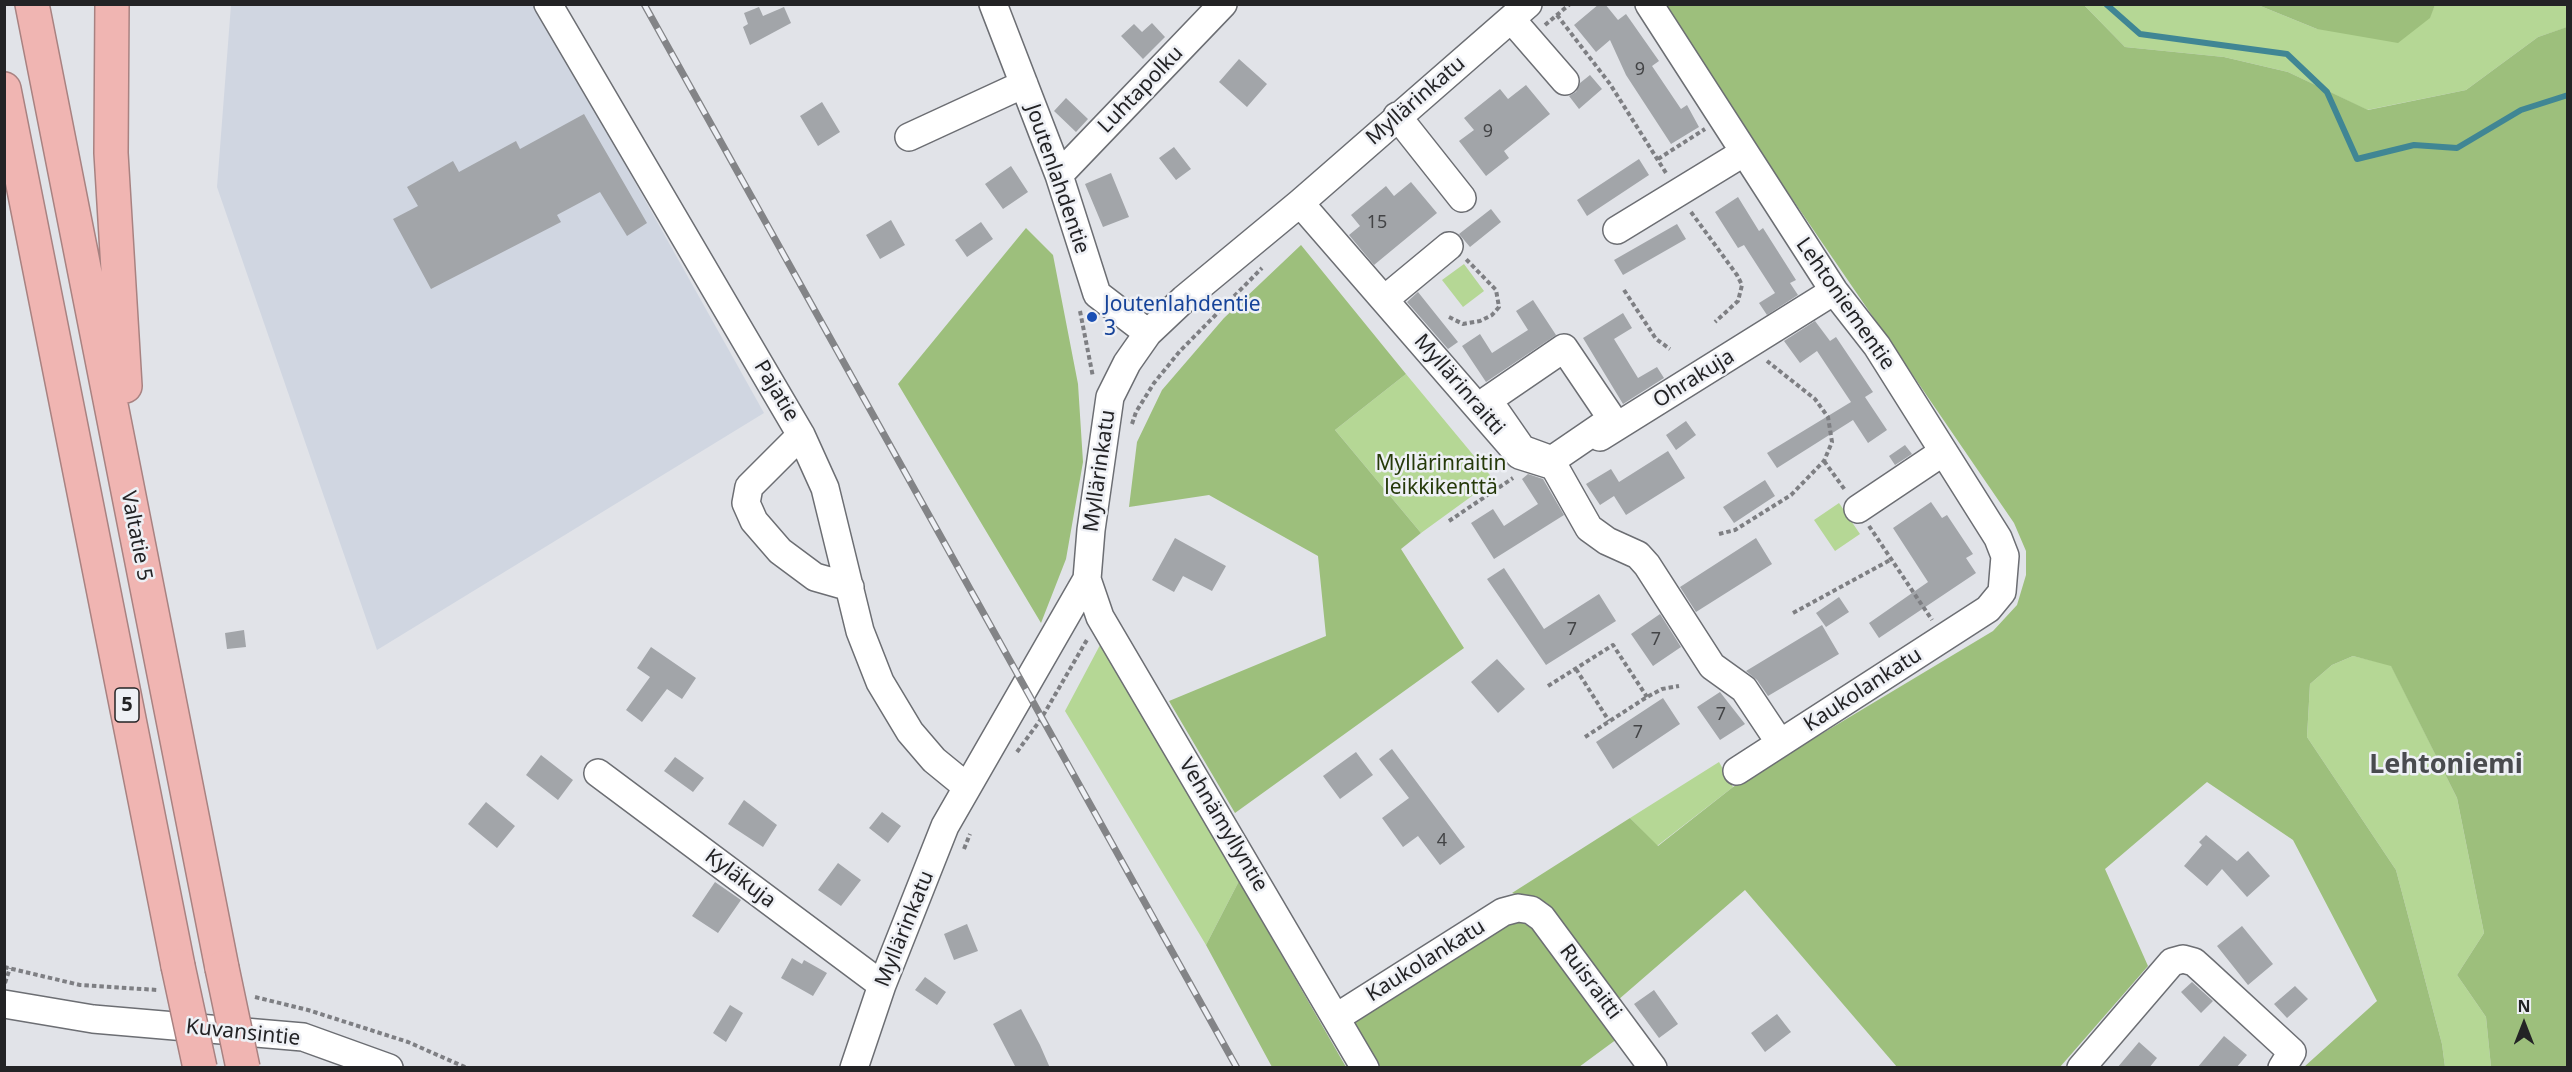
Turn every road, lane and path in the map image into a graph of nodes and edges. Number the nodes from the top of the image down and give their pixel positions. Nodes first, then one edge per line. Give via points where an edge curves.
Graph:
1 (32, 4) edge
2 (112, 4) edge
3 (548, 4) edge
4 (993, 4) edge
5 (1223, 4) edge
6 (1570, 4) edge
7 (1649, 4) edge
8 (1557, 15) junction
9 (1522, 21) edge
10 (1565, 81) dead end
11 (1024, 84) junction
12 (4, 89) edge
13 (1397, 116) junction
14 (1721, 118) junction
15 (909, 137) dead end
16 (1743, 153) junction
17 (1658, 159) junction
18 (1059, 175) junction
19 (1677, 194) junction
20 (1462, 198) dead end
21 (1300, 203) junction
22 (1617, 230) dead end
23 (1449, 246) joint
24 (1267, 263) dead end
25 (1624, 290) dead end
26 (1834, 291) junction
27 (1385, 299) junction
28 (1449, 317) dead end
29 (1715, 322) dead end
30 (1148, 333) junction
31 (1748, 346) junction
32 (1670, 349) dead end
33 (1488, 400) joint
34 (1128, 434) dead end
35 (801, 435) junction
36 (1943, 452) junction
37 (1824, 461) junction
38 (1546, 464) junction
39 (1858, 509) junction
40 (1449, 521) dead end
41 (134, 522) junction
42 (1719, 534) dead end
43 (1892, 559) junction
44 (1087, 579) junction
45 (850, 587) junction
46 (1988, 609) joint
47 (1793, 613) dead end
48 (1100, 617) junction
49 (1944, 638) junction
50 (1576, 669) junction
51 (1548, 686) dead end
52 (1679, 686) dead end
53 (1647, 697) junction
54 (1609, 721) junction
55 (1585, 737) dead end
56 (1780, 743) junction
57 (1016, 754) dead end
58 (1737, 771) dead end
59 (598, 772) dead end
60 (967, 787) junction
61 (975, 826) dead end
62 (969, 836) dead end
63 (1518, 908) joint
64 (10, 968) dead end
65 (4, 983) edge
66 (882, 985) junction
67 (4, 1004) edge
68 (1337, 1017) junction
69 (2287, 1060) edge
70 (200, 1068) edge
71 (243, 1068) edge
72 (389, 1068) edge
73 (854, 1068) edge
74 (1365, 1068) edge
75 (1653, 1068) edge
76 (2081, 1068) edge

1 - 41 highway, Valtatie 5 / 5
2 - 41 highway via 111,153
3 - 35 street, Pajatie
4 - 11 street, Joutenlahdentie
5 - 18 street, Luhtapolku
6 - 8 path
7 - 14 street, Lehtoniementie
8 - 9 path
8 - 17 path via 1610,84
9 - 10 street
9 - 13 street, Myllärinkatu
11 - 15 street
11 - 18 street, Joutenlahdentie
12 - 70 highway, Valtatie 5 / 5, bridge
13 - 20 street
13 - 21 street, Myllärinkatu
14 - 16 street, Lehtoniementie
14 - 17 path
16 - 19 street
16 - 26 street, Lehtoniementie
17 - 19 path
18 - 30 street, Joutenlahdentie via 1097,294
19 - 22 street
19 - 29 path via 1742,285 1738,301
21 - 27 street, Myllärinraitti
21 - 30 street, Myllärinkatu
23 - 27 street
23 - 28 path via 1474,264 1499,298 1499,306 1480,321 1463,324
24 - 34 path via 1180,351 1136,411
25 - 32 path via 1656,339
26 - 31 street, Ohrakuja
26 - 36 street, Lehtoniementie via 1877,346
27 - 38 street, Myllärinraitti via 1519,455
30 - 44 street, Myllärinkatu via 1110,397
31 - 37 path via 1815,399 1828,417 1832,442
31 - 38 street, Ohrakuja
33 - 33 street via 1564,348 1612,419 1552,460 1522,449
35 - 45 street, Pajatie via 825,488
35 - 45 street via 749,487 746,503 754,521 780,551 815,577
36 - 39 street
36 - 46 street, Lehtoniementie via 1998,538 2005,556 2002,592
37 - 39 path
37 - 42 path via 1791,495 1735,530
38 - 40 path
38 - 56 street via 1589,528 1638,555 1647,565 1712,666 1744,688
39 - 43 path
41 - 71 highway, Valtatie 5 / 5, bridge
43 - 47 path
43 - 49 path
44 - 48 street, Vehnämyllyntie
44 - 60 street, Myllärinkatu
45 - 60 street, Pajatie via 860,631 876,672 910,732 934,760
46 - 49 street, Kaukolankatu
48 - 57 path via 1041,719
48 - 68 street, Vehnämyllyntie
49 - 56 street, Kaukolankatu
50 - 51 path
50 - 53 path via 1613,645
50 - 54 path
52 - 53 path
53 - 54 path
54 - 55 path
56 - 58 street, Kaukolankatu
59 - 66 street, Kyläkuja
60 - 66 street, Myllärinkatu via 945,826
61 - 62 path
63 - 68 street, Kaukolankatu via 1503,912
63 - 75 street, Ruisraitti via 1532,910 1542,918
64 - 65 path
66 - 73 street, Myllärinkatu
67 - 72 street, Kuvansintie via 93,1019 303,1037
68 - 74 street, Vehnämyllyntie
69 - 76 street via 2194,962 2182,959 2172,962

